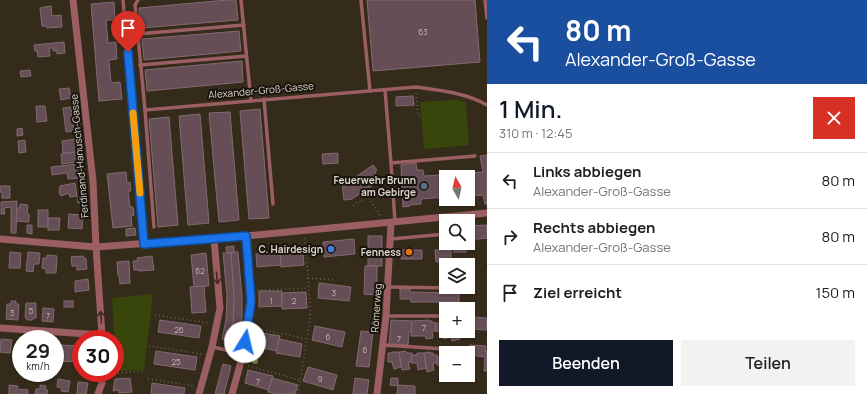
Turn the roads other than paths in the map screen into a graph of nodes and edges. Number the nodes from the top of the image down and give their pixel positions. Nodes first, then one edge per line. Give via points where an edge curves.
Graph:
1 (74, 0) edge
2 (123, 0) edge
3 (138, 0) edge
4 (241, 0) edge
5 (361, 0) edge
6 (485, 0) edge
7 (487, 19) edge
8 (244, 25) junction
9 (138, 34) junction
10 (246, 56) junction
11 (140, 65) junction
12 (385, 90) junction
13 (370, 91) junction
14 (264, 99) junction
15 (251, 101) junction
16 (487, 106) edge
17 (145, 110) junction
18 (475, 156) dead end
19 (391, 164) junction
20 (273, 204) dead end
21 (487, 213) edge
22 (393, 223) junction
23 (154, 227) dead end
24 (439, 235) edge
25 (246, 236) junction
26 (0, 239) edge
27 (214, 239) junction
28 (391, 239) junction
29 (144, 244) junction
30 (96, 247) junction
31 (388, 287) junction
32 (439, 288) edge
33 (386, 316) junction
34 (439, 316) edge
35 (0, 328) edge
36 (383, 345) junction
37 (212, 347) junction
38 (439, 349) edge
39 (243, 354) junction
40 (102, 383) dead end
41 (200, 390) edge
42 (98, 394) edge
43 (232, 394) edge
44 (377, 394) edge

1 - 30 street, Ferdinand-Hanusch-Gasse via 93,181
2 - 29 lane
3 - 9 lane via 135,5
4 - 8 lane
5 - 13 lane
6 - 7 lane
8 - 9 lane
8 - 10 lane
9 - 11 lane
10 - 11 lane
10 - 15 lane
11 - 17 lane
12 - 13 lane, Alexander-Groß-Gasse
12 - 16 lane, Alexander-Groß-Gasse via 416,87 444,91 478,100
12 - 19 lane
13 - 14 lane, Alexander-Groß-Gasse
14 - 15 lane, Alexander-Groß-Gasse
14 - 20 lane
15 - 17 lane, Alexander-Groß-Gasse
17 - 23 lane
18 - 19 lane
19 - 22 lane
21 - 22 street
22 - 25 street
22 - 28 street, Römerweg
24 - 28 lane
25 - 27 street
25 - 39 street via 251,301
26 - 30 street
27 - 29 street
27 -> 37 street via 220,308
28 - 31 street, Römerweg
29 - 30 street
35 -> 30 street, Ferdinand-Hanusch-Gasse via 102,335
31 - 32 lane
31 - 33 street, Römerweg
33 - 34 lane
33 - 36 street, Römerweg
36 - 38 lane
36 - 44 street, Römerweg
37 - 39 lane
37 - 41 street
39 - 43 street
40 - 42 street

